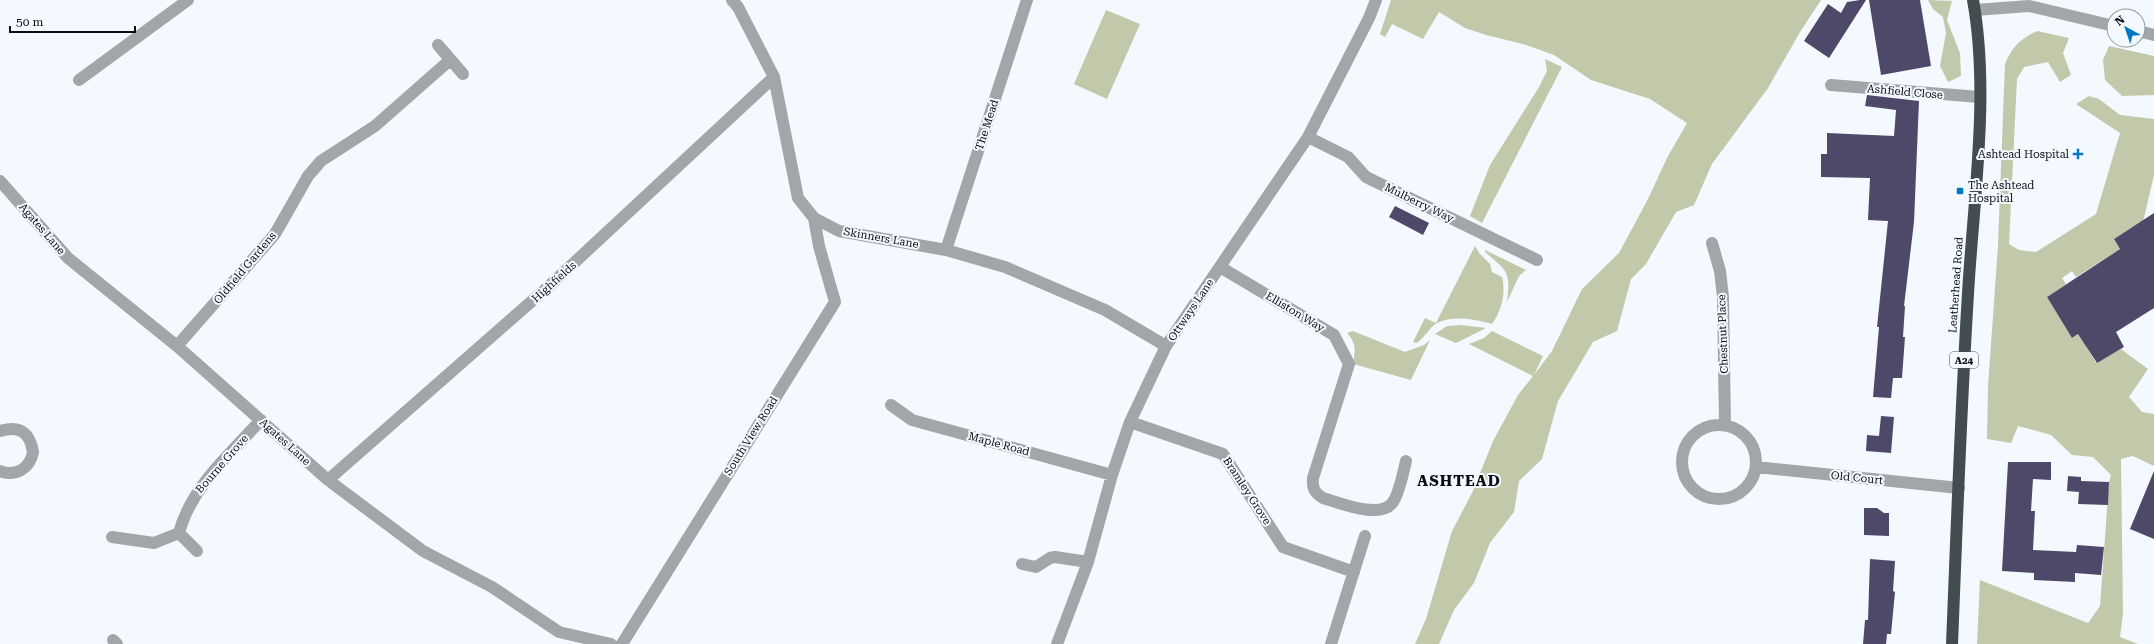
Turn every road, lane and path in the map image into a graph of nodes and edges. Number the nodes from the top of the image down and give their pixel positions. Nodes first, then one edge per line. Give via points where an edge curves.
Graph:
1 (188, 0) edge
2 (732, 0) edge
3 (1027, 0) edge
4 (1376, 0) edge
5 (1974, 5) edge
6 (2106, 24) edge
7 (438, 46) dead end
8 (450, 60) junction
9 (463, 74) dead end
10 (774, 77) junction
11 (79, 80) dead end
12 (1831, 85) dead end
13 (1979, 97) junction
14 (1308, 137) junction
15 (0, 182) edge
16 (814, 218) junction
17 (1712, 243) dead end
18 (946, 250) junction
19 (1537, 260) dead end
20 (1220, 267) junction
21 (177, 346) junction
22 (1166, 346) junction
23 (891, 405) dead end
24 (261, 420) junction
25 (1130, 422) junction
26 (1725, 425) junction
27 (0, 431) edge
28 (1406, 461) dead end
29 (1756, 467) junction
30 (0, 471) edge
31 (1112, 475) junction
32 (328, 480) junction
33 (1959, 488) junction
34 (179, 533) junction
35 (1366, 536) dead end
36 (112, 537) dead end
37 (197, 551) dead end
38 (1088, 562) junction
39 (1022, 564) dead end
40 (1354, 572) junction
41 (611, 644) edge
42 (622, 644) edge
43 (1057, 644) edge
44 (1331, 644) edge
45 (1952, 644) edge

1 - 11 street
2 - 10 street, Skinners Lane
3 - 18 street, The Mead
4 - 14 street, Ottways Lane
5 - 6 street via 2029,6
5 - 13 highway, Leatherhead Road / A24 via 1980,54
7 - 8 street
8 - 9 street
8 - 21 street, Oldfield Gardens via 375,126 321,161 308,176 275,234
10 - 16 street, Skinners Lane via 798,198
10 - 32 street, Highfields via 548,287
12 - 13 street, Ashfield Close
13 - 33 highway, Leatherhead Road / A24 via 1961,398
14 - 19 street, Mulberry Way via 1348,157 1366,177
14 - 20 street, Ottways Lane
15 - 21 street, Agates Lane via 68,258
16 - 18 street, Skinners Lane via 839,231
16 - 42 street, South View Road via 835,302
17 - 26 street, Chestnut Place via 1720,271 1723,297
18 - 22 street, Skinners Lane via 1005,267 1105,310
20 - 22 street, Ottways Lane
20 - 28 street, Elliston Way via 1334,335 1349,364 1313,485 1317,494 1369,511 1382,510 1393,502
21 - 24 street, Agates Lane
22 - 25 street, Ottways Lane
23 - 31 street, Maple Road via 912,420
24 - 32 street, Agates Lane
24 - 34 street, Bourne Grove via 205,482 183,515
25 - 31 street, Ottways Lane
25 - 40 street, Bramley Grove via 1223,454 1283,547
26 - 29 street via 1742,433 1754,449
26 - 29 street via 1706,427 1690,438 1682,456 1684,476 1695,492 1713,499 1733,497 1748,486
27 - 30 street via 11,428 22,431 30,438 33,452 26,468 17,472
29 - 33 street, Old Court
31 - 38 street, Ottways Lane
32 - 41 street, Agates Lane via 423,551 492,587 559,632
33 - 45 highway, Leatherhead Road / A24
34 - 36 street via 154,543
34 - 37 street
35 - 40 street
38 - 39 street via 1055,557 1036,567
38 - 43 street, Ottways Lane
40 - 44 street

